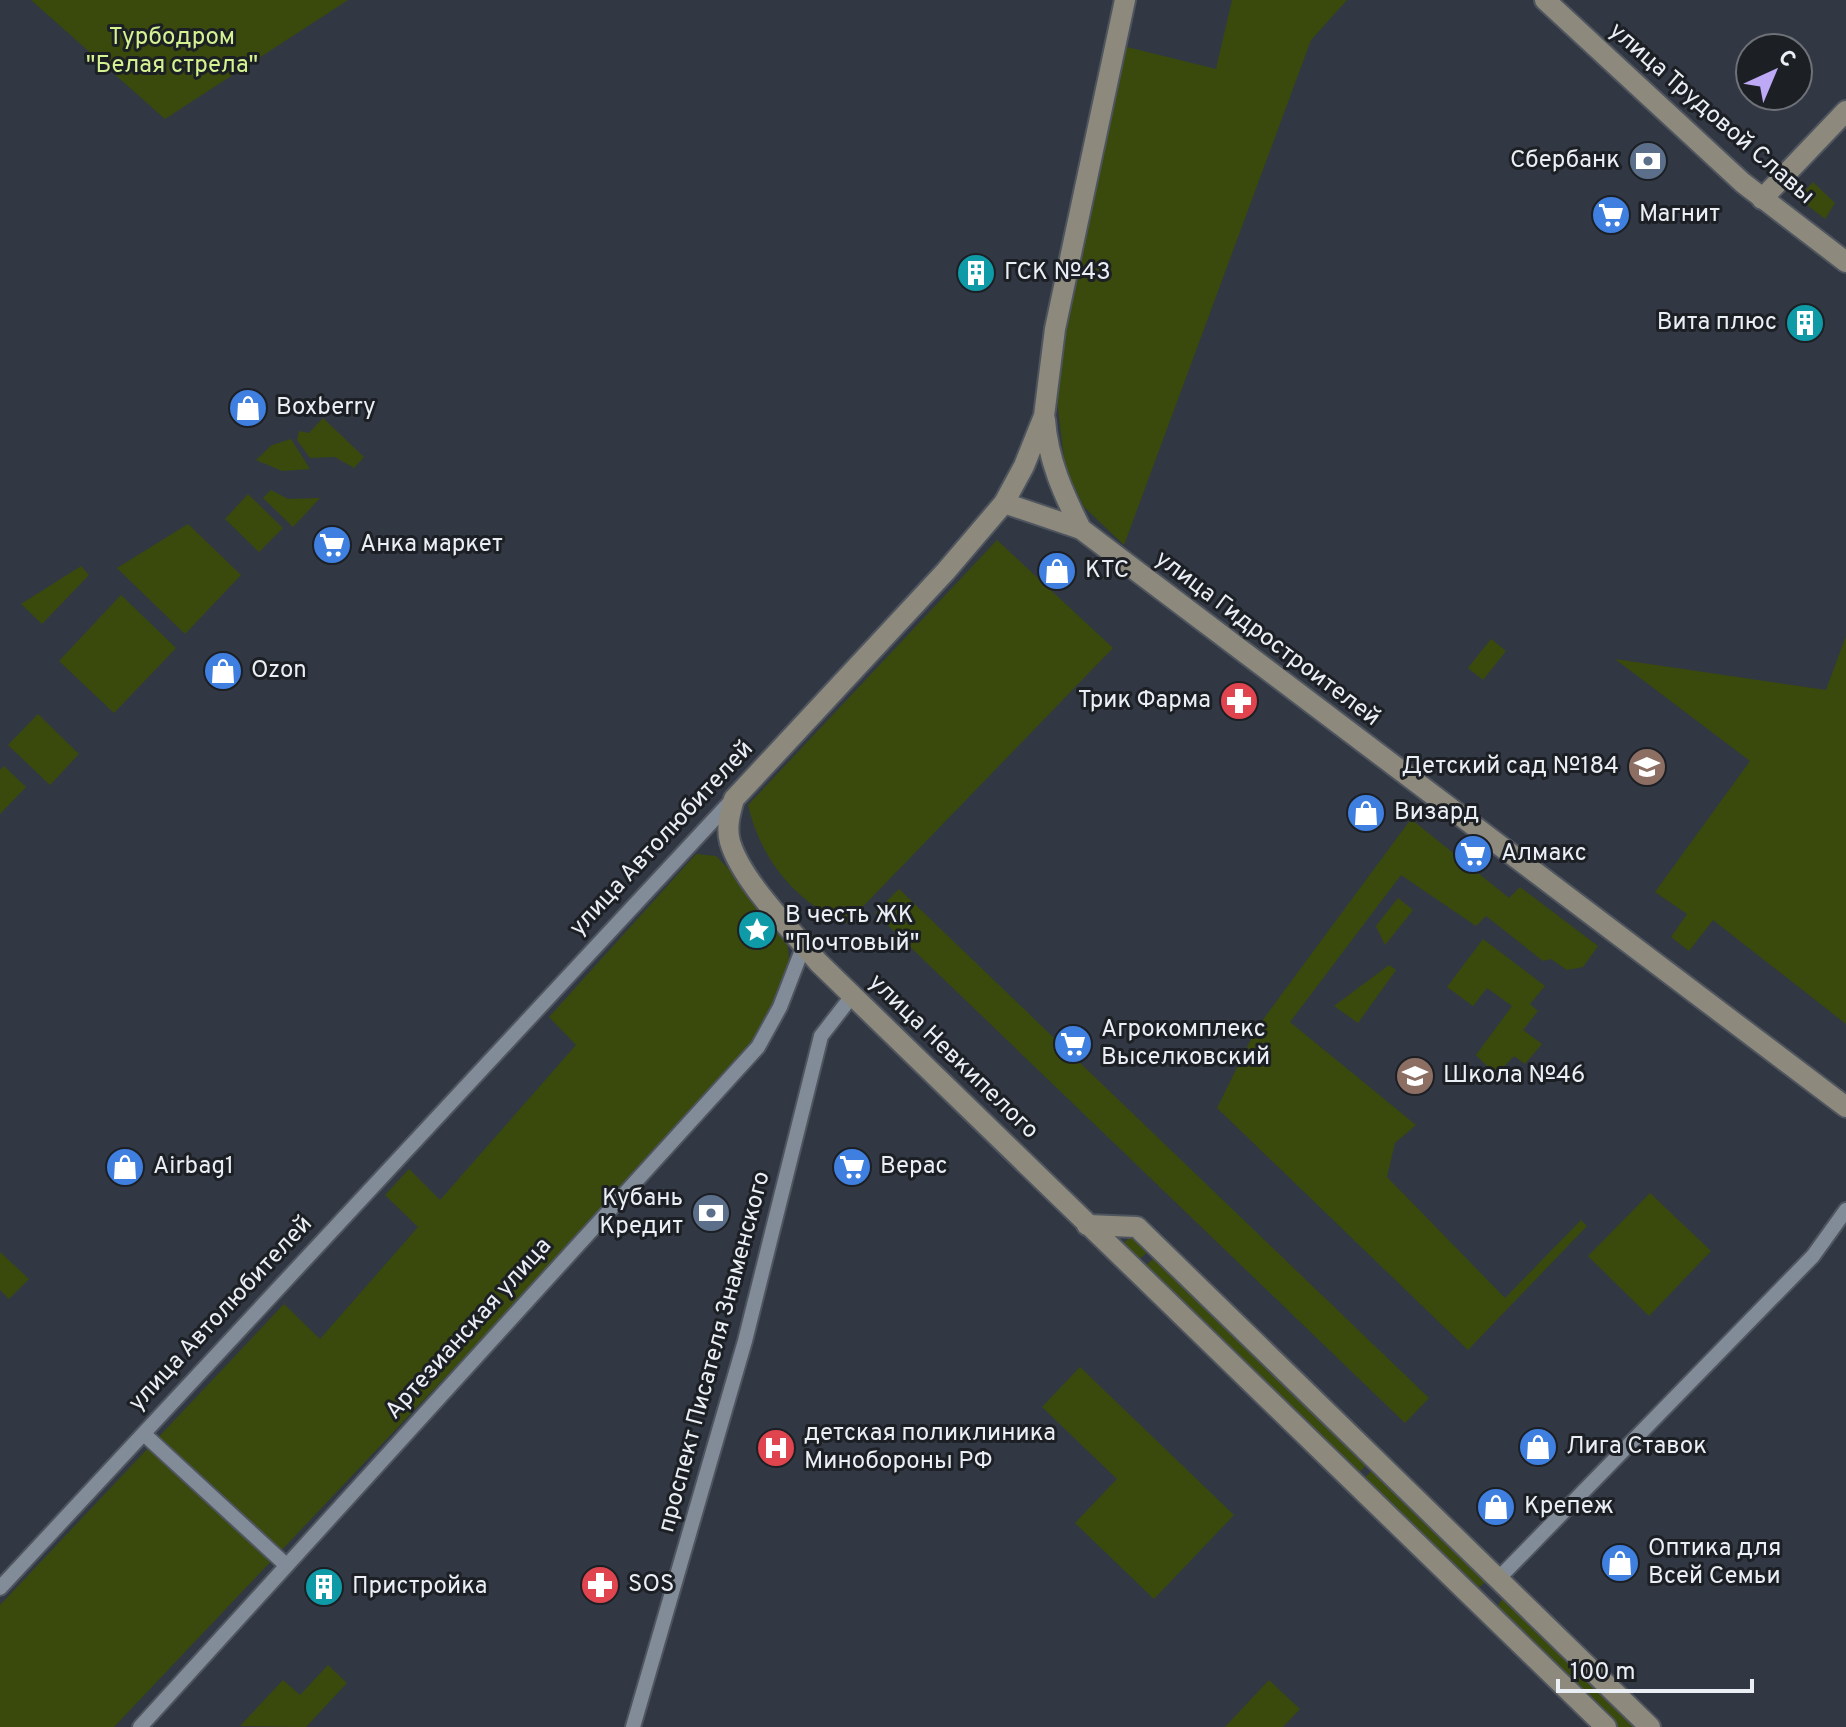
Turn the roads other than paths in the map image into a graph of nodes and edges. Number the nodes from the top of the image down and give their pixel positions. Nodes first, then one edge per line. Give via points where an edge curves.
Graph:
1 (1125, 0) edge
2 (1545, 0) edge
3 (1846, 111) edge
4 (1762, 199) junction
5 (1846, 262) edge
6 (1044, 416) junction
7 (1004, 503) junction
8 (1081, 529) junction
9 (734, 799) junction
10 (804, 945) junction
11 (852, 996) junction
12 (1846, 1107) edge
13 (1846, 1210) edge
14 (1087, 1225) junction
15 (1164, 1254) junction
16 (1141, 1277) junction
17 (145, 1435) junction
18 (285, 1564) junction
19 (1500, 1579) junction
20 (0, 1588) edge
21 (1470, 1598) junction
22 (1486, 1613) junction
23 (140, 1727) edge
24 (633, 1727) edge
25 (1606, 1727) edge
26 (1650, 1727) edge

1 - 6 street, улица Автолюбителей via 1057,315
2 - 4 street, улица Трудовой Славы
3 - 4 street
4 - 5 street, улица Трудовой Славы
6 - 7 street, улица Автолюбителей
6 - 8 street, улица Гидростроителей via 1056,476
7 - 8 street, улица Гидростроителей
7 - 9 street, улица Автолюбителей
8 - 12 street, улица Гидростроителей
9 - 10 street, улица Невкипелого via 730,841 756,885
9 - 17 street, улица Автолюбителей
10 - 11 street, улица Невкипелого
10 - 18 street, Артезианская улица via 758,1047
11 - 14 street, улица Невкипелого
11 - 24 street, проспект Писателя Знаменского via 821,1036 745,1341
13 - 19 street via 1813,1256
14 - 15 street via 1137,1227
14 - 16 street, улица Невкипелого
15 - 16 street via 1149,1255 1141,1264
15 - 19 street
16 - 21 street, улица Невкипелого
17 - 18 street
17 - 20 street, улица Автолюбителей
18 - 23 street, Артезианская улица
19 - 21 street
19 - 22 street
19 - 26 street
21 - 22 street, улица Невкипелого
22 - 25 street, улица Невкипелого

